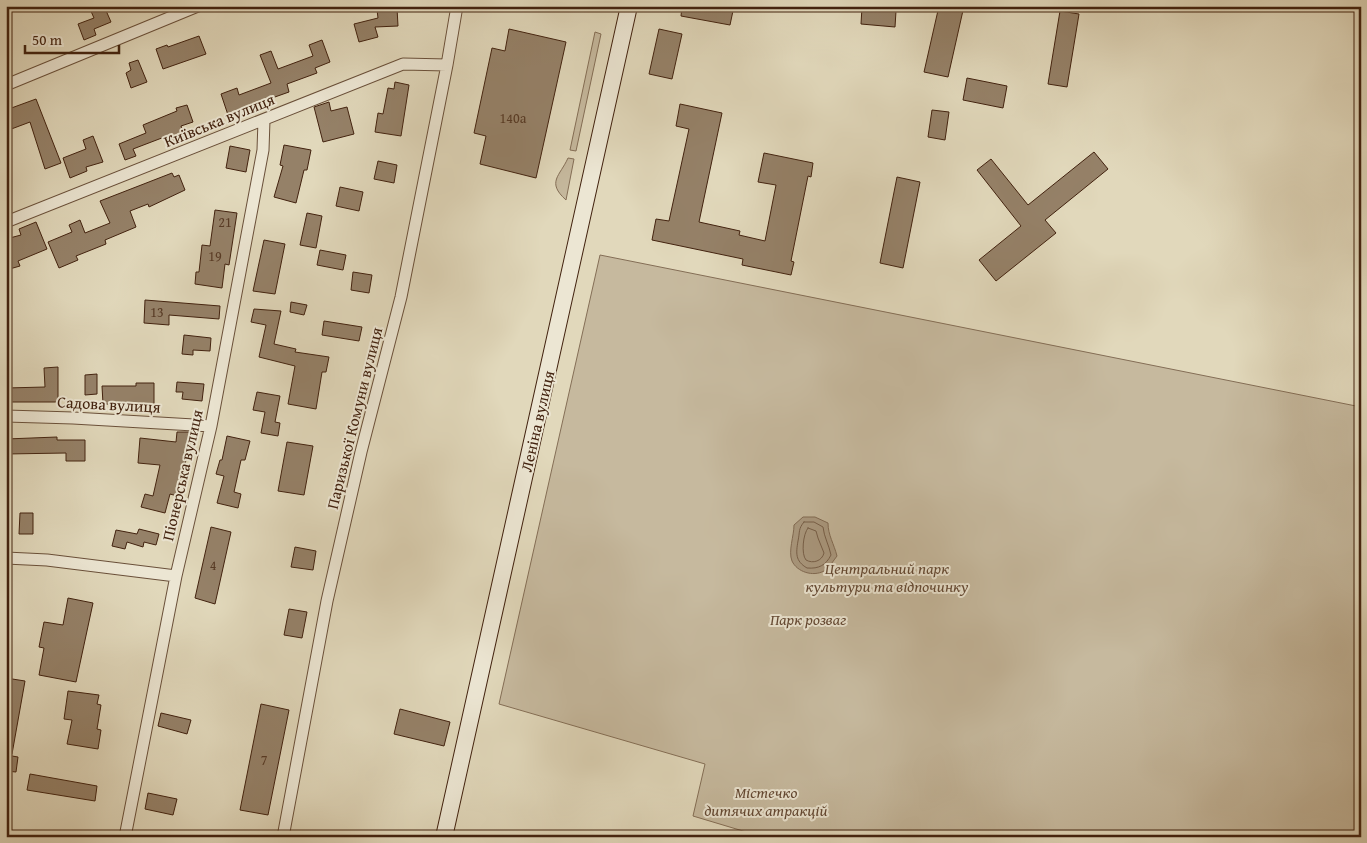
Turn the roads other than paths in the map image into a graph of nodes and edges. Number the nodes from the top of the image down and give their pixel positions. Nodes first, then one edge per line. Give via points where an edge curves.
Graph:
1 (198, 6) edge
2 (457, 6) edge
3 (629, 6) edge
4 (447, 65) junction
5 (6, 85) edge
6 (264, 120) junction
7 (6, 222) edge
8 (6, 416) edge
9 (211, 426) junction
10 (6, 558) edge
11 (176, 576) junction
12 (125, 837) edge
13 (283, 837) edge
14 (444, 837) edge

1 - 5 street
2 - 4 street, Паризької Комуни вулиця
3 - 14 main road, Леніна вулиця
4 - 6 street, Київська вулиця via 403,64
4 - 13 street, Паризької Комуни вулиця via 401,297 327,601
6 - 7 street, Київська вулиця
6 - 9 street, Піонерська вулиця via 263,150
8 - 9 street, Садова вулиця
9 - 11 street, Піонерська вулиця
10 - 11 street
11 - 12 street, Піонерська вулиця

